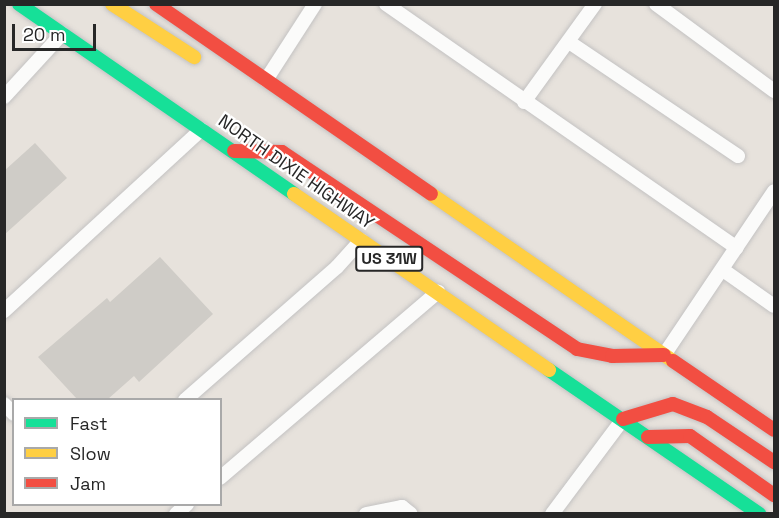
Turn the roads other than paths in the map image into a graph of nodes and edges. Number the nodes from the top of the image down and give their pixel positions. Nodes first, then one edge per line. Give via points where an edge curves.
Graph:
1 (19, 4) edge
2 (112, 4) edge
3 (156, 4) edge
4 (315, 4) edge
5 (386, 4) edge
6 (596, 4) edge
7 (656, 4) edge
8 (62, 34) junction
9 (568, 42) junction
10 (210, 67) dead end
11 (266, 80) junction
12 (774, 91) edge
13 (4, 97) edge
14 (524, 102) junction
15 (202, 129) junction
16 (337, 149) dead end
17 (234, 151) junction
18 (369, 153) junction
19 (738, 156) dead end
20 (774, 191) edge
21 (361, 240) junction
22 (737, 249) junction
23 (723, 270) junction
24 (438, 292) junction
25 (774, 306) edge
26 (4, 311) edge
27 (664, 355) junction
28 (186, 398) edge
29 (622, 419) junction
30 (774, 430) edge
31 (648, 437) junction
32 (774, 462) edge
33 (222, 476) edge
34 (774, 495) edge
35 (366, 513) edge
36 (411, 513) edge
37 (552, 513) edge
38 (759, 513) edge

1 - 8 main road, NORTH DIXIE HIGHWAY / US 31W
2 - 10 main road
3 - 11 main road
4 - 11 lane
5 - 14 lane
6 - 9 lane
7 - 12 lane
8 - 13 lane
8 - 15 main road, NORTH DIXIE HIGHWAY / US 31W
9 - 14 lane
9 - 19 lane
11 - 18 main road
14 - 22 lane
15 - 17 main road, NORTH DIXIE HIGHWAY / US 31W
15 - 26 lane
16 - 18 main road
17 - 21 main road, NORTH DIXIE HIGHWAY / US 31W
17 - 27 main road via 282,152 577,349 612,356
18 - 27 main road
20 - 22 lane
21 - 24 main road, NORTH DIXIE HIGHWAY / US 31W
21 - 28 lane via 337,267
22 - 23 lane
23 - 25 lane
23 - 27 lane
24 - 29 main road, NORTH DIXIE HIGHWAY / US 31W
24 - 33 lane
27 - 30 main road
29 - 31 main road, NORTH DIXIE HIGHWAY / US 31W
29 - 32 main road via 673,404 707,417
29 - 37 lane
31 - 34 main road via 690,436
31 - 38 main road, NORTH DIXIE HIGHWAY / US 31W
35 - 36 lane via 402,507

